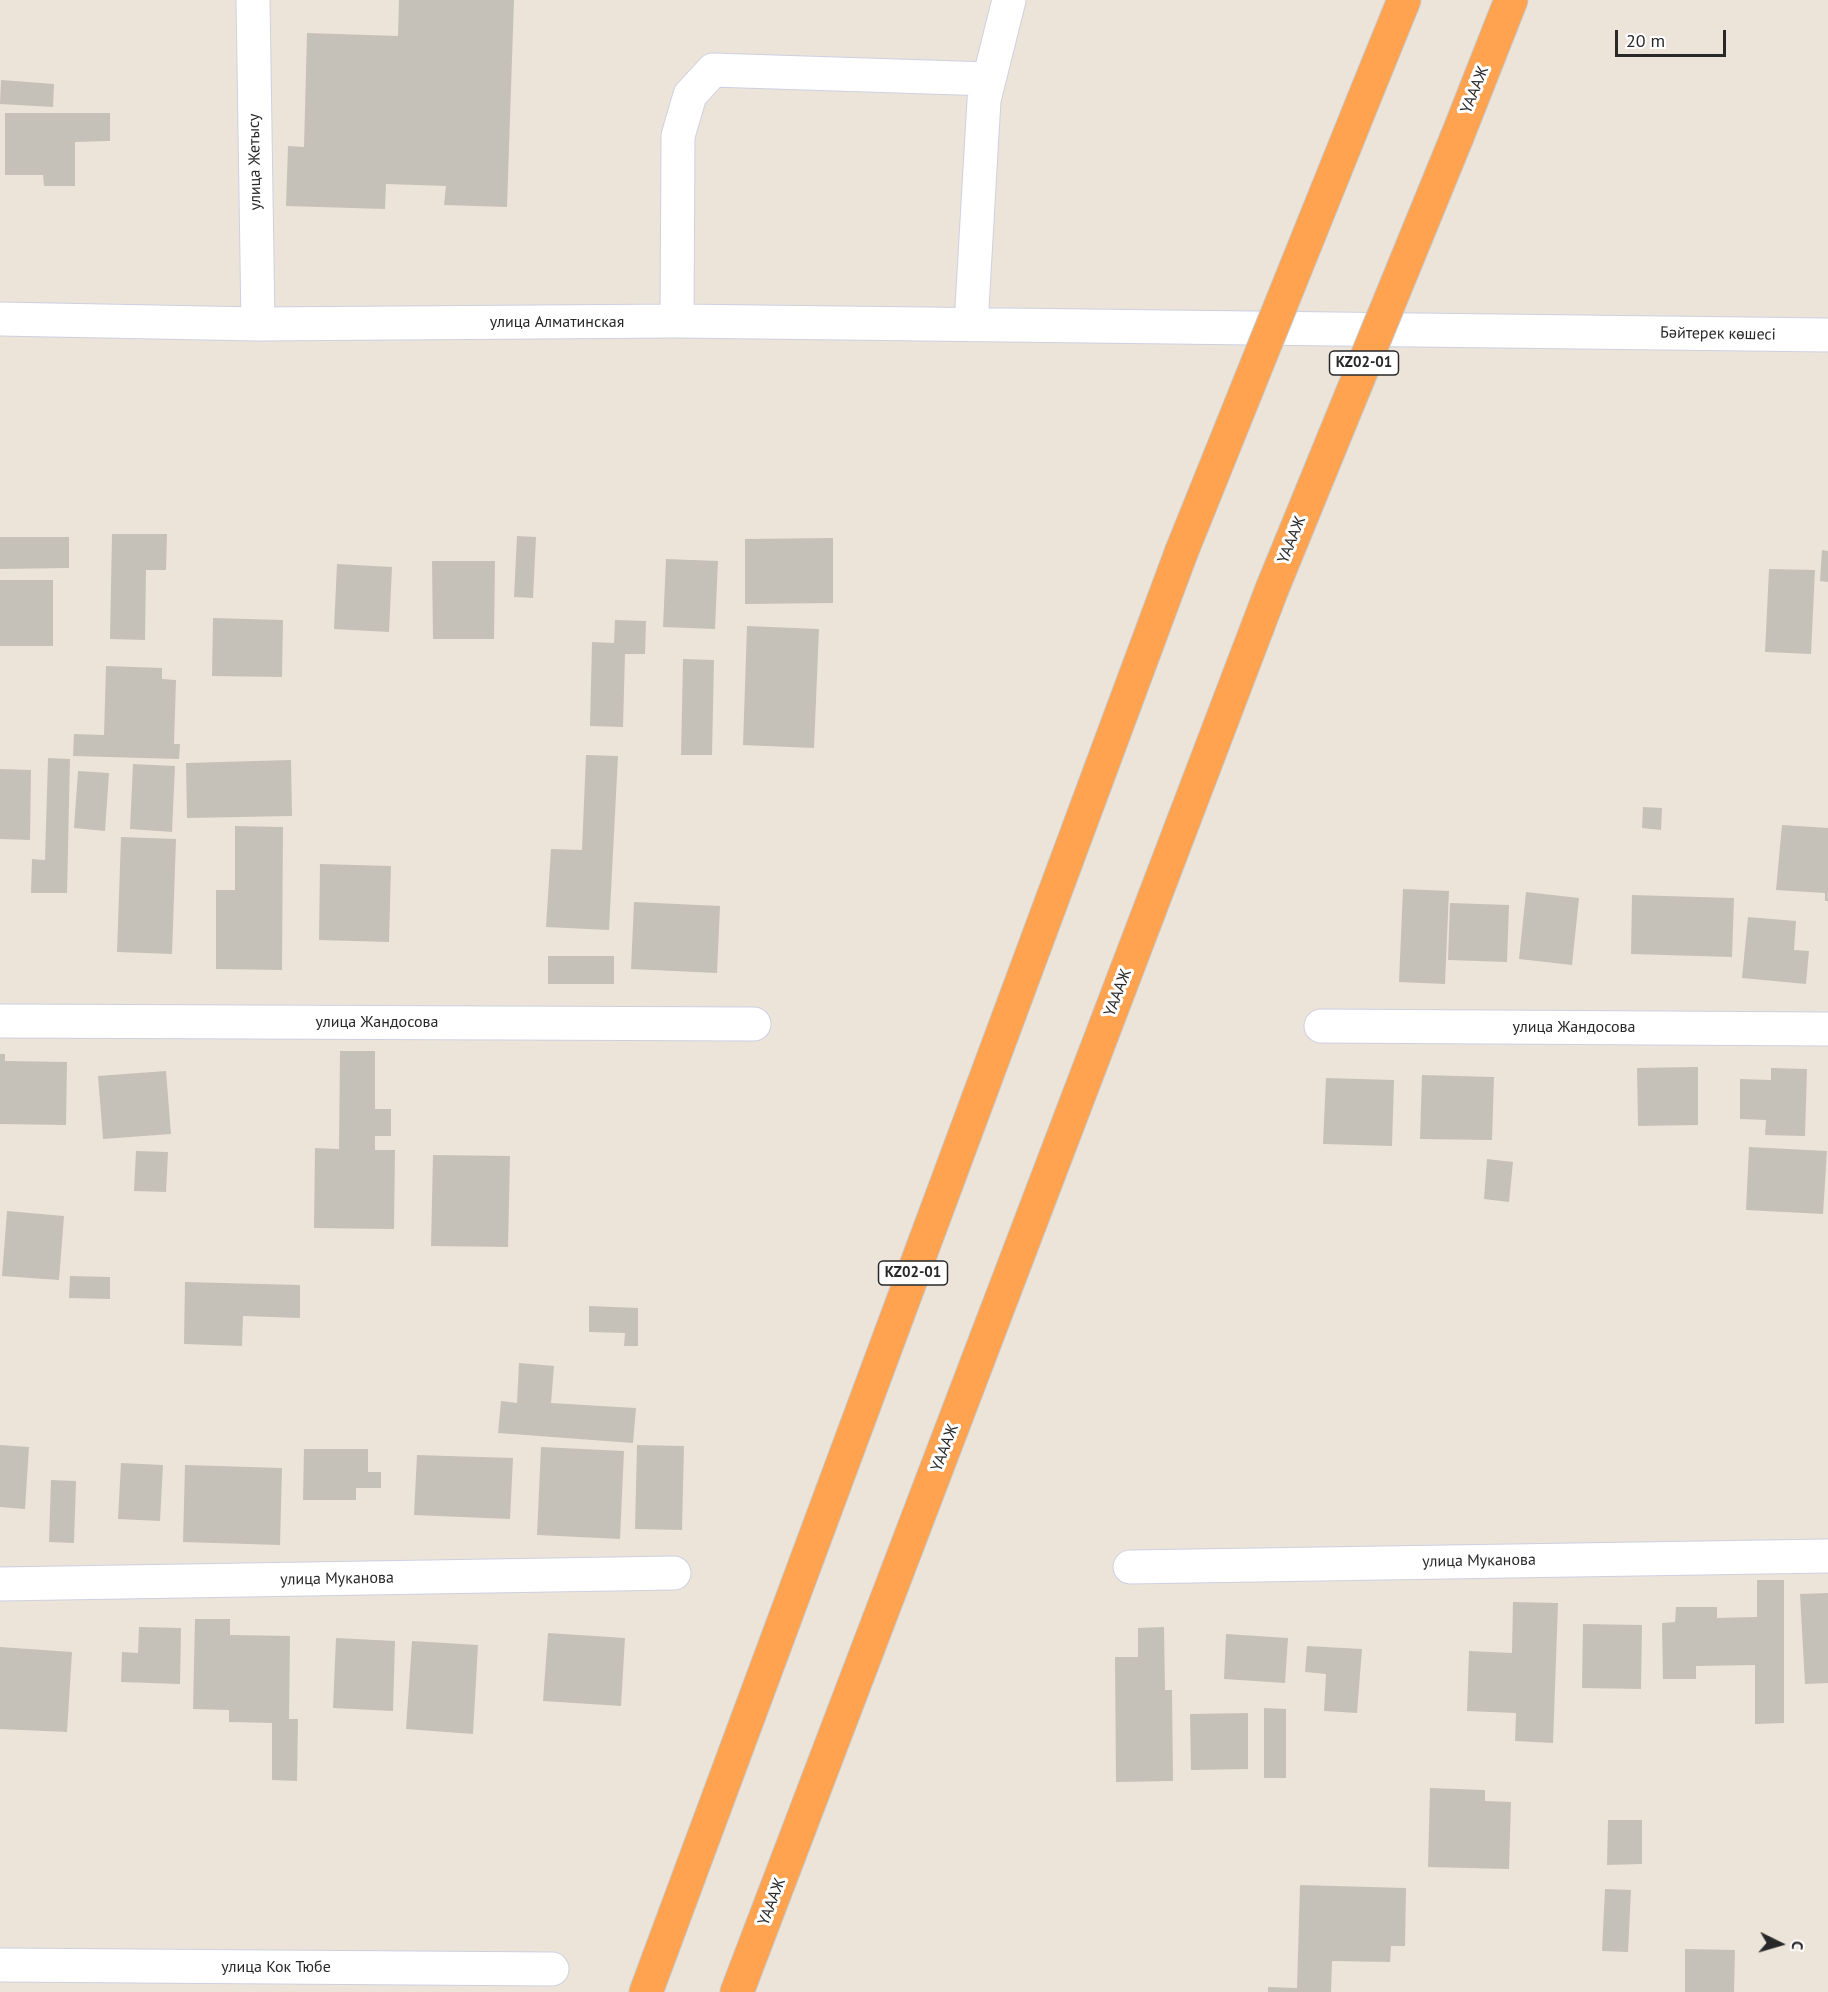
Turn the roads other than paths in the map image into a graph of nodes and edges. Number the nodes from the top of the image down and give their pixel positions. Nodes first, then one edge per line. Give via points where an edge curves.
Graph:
1 (253, 0) edge
2 (1009, 0) edge
3 (1404, 0) edge
4 (1511, 0) edge
5 (989, 79) junction
6 (0, 319) edge
7 (677, 321) junction
8 (258, 324) junction
9 (970, 325) junction
10 (1114, 327) joint
11 (1828, 335) edge
12 (0, 1021) edge
13 (754, 1024) dead end
14 (1321, 1026) dead end
15 (1828, 1029) edge
16 (1828, 1556) edge
17 (1130, 1567) dead end
18 (674, 1574) dead end
19 (0, 1584) edge
20 (0, 1965) edge
21 (552, 1969) dead end
22 (646, 1992) edge
23 (737, 1992) edge

1 - 8 street, улица Жетысу
2 - 5 street
3 - 22 highway, KZ02-01, bridge via 1181,553
4 - 23 highway, ҮАААЖ / KZ02-01, bridge via 1272,589
5 - 7 street via 713,70 690,95 678,136
5 - 9 street via 984,100
6 - 8 street, улица Алматинская
7 - 8 street, улица Алматинская
7 - 9 street, улица Алматинская
9 - 10 street, улица Алматинская
10 - 11 street, Бәйтерек көшесі
12 - 13 street, улица Жандосова
14 - 15 street, улица Жандосова
16 - 17 street, улица Муканова
18 - 19 street, улица Муканова
20 - 21 street, улица Кок Тюбе

